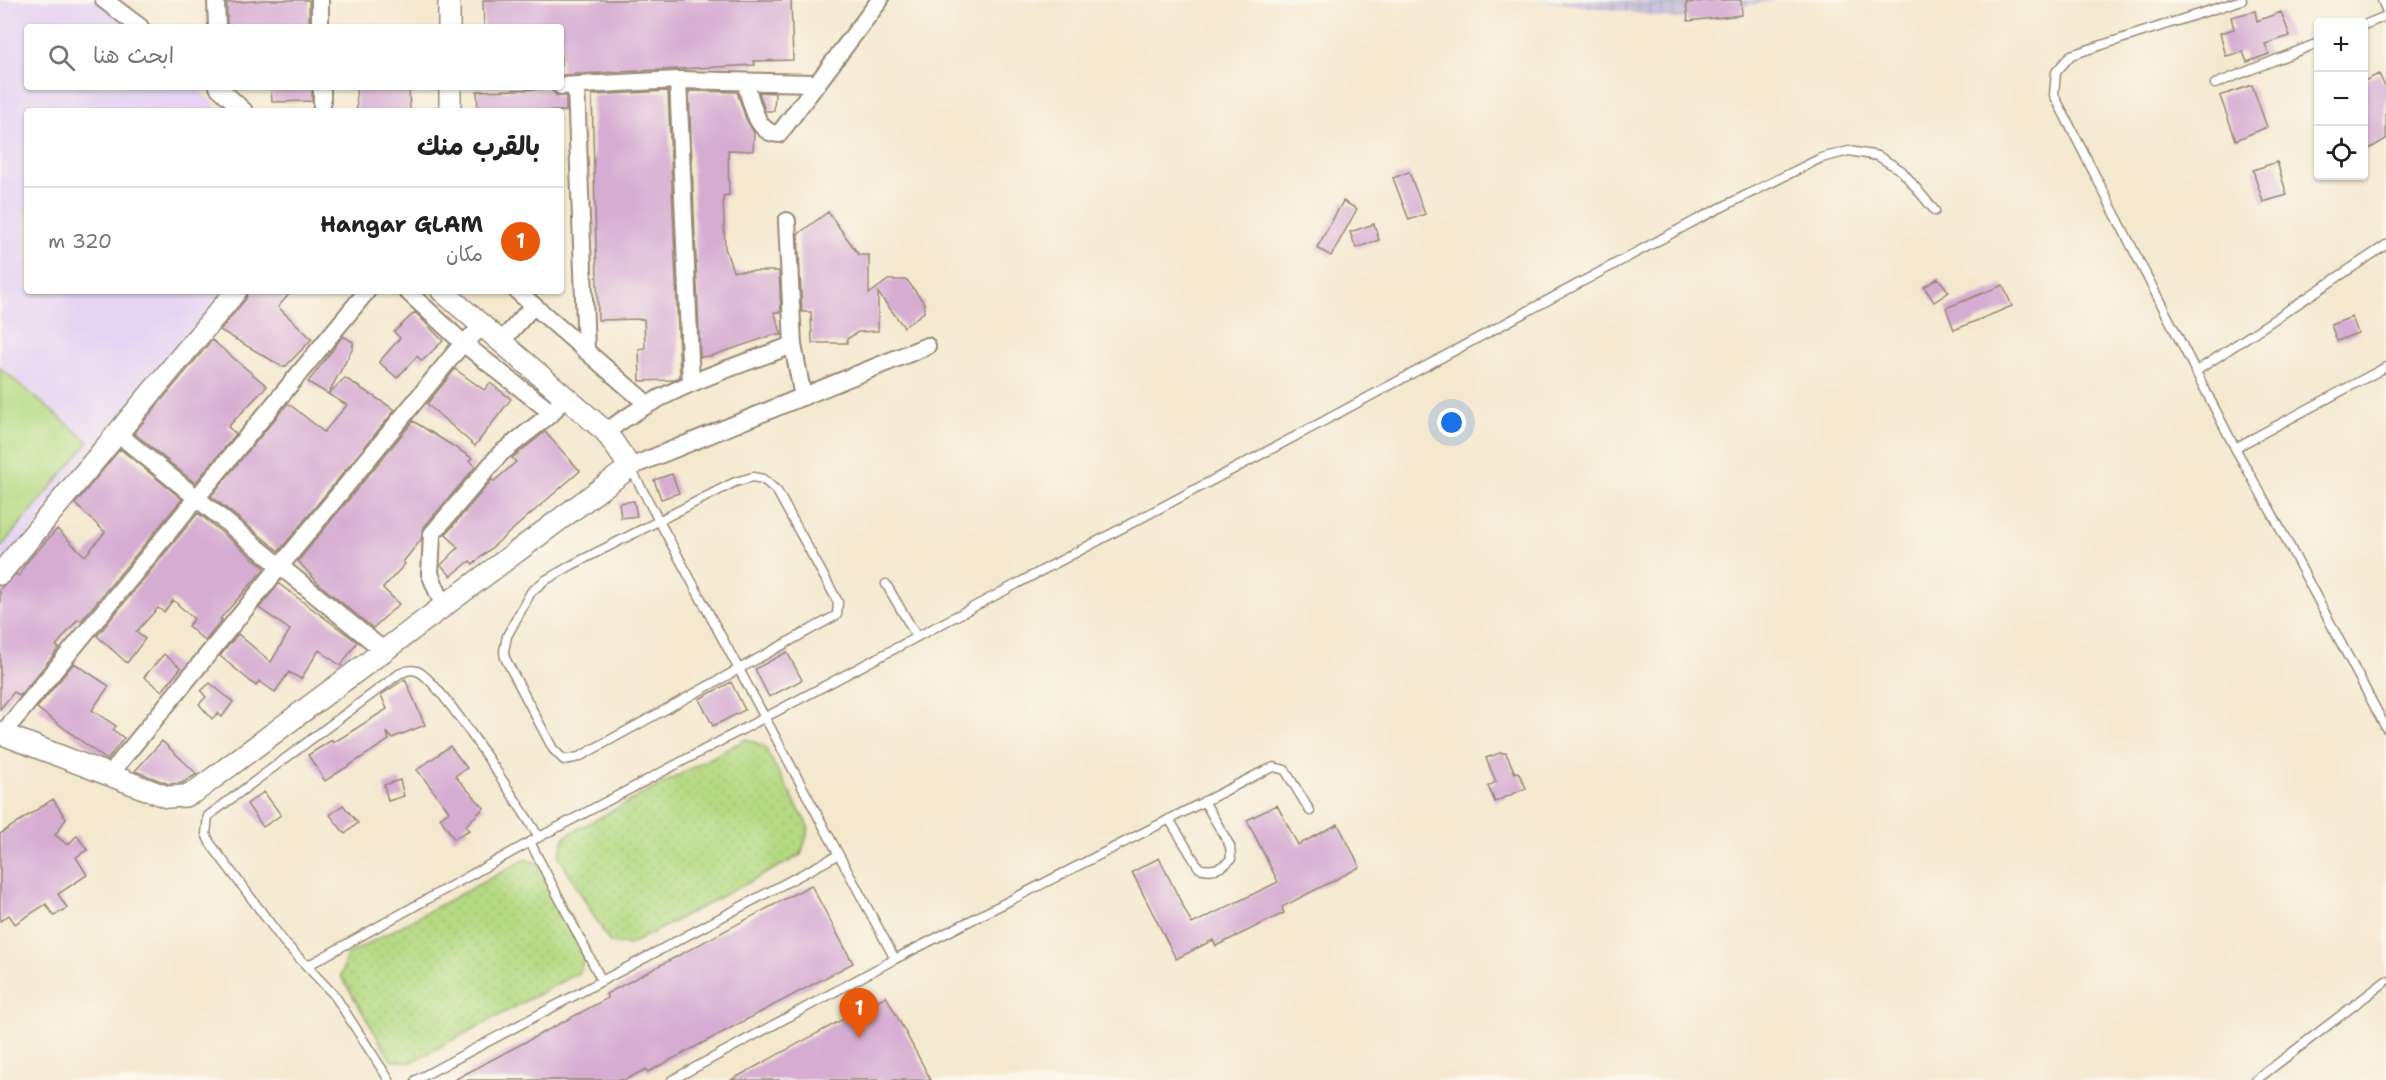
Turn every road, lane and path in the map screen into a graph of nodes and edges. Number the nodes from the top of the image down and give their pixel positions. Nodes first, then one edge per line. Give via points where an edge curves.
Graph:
1 (104, 0) edge
2 (216, 0) edge
3 (320, 0) edge
4 (449, 0) edge
5 (880, 0) edge
6 (2242, 0) edge
7 (2382, 0) edge
8 (2386, 10) edge
9 (2386, 16) edge
10 (2368, 23) edge
11 (136, 24) edge
12 (217, 24) edge
13 (320, 24) edge
14 (449, 24) edge
15 (2314, 45) edge
16 (678, 80) junction
17 (745, 82) junction
18 (818, 83) junction
19 (2215, 84) dead end
20 (568, 87) edge
21 (222, 90) edge
22 (322, 90) edge
23 (450, 90) edge
24 (241, 108) edge
25 (322, 108) edge
26 (450, 108) edge
27 (1935, 211) dead end
28 (787, 221) dead end
29 (2386, 245) edge
30 (233, 294) edge
31 (365, 294) edge
32 (410, 294) edge
33 (449, 294) edge
34 (520, 294) edge
35 (534, 306) junction
36 (483, 327) junction
37 (463, 343) junction
38 (500, 343) junction
39 (793, 345) junction
40 (927, 346) dead end
41 (586, 350) junction
42 (2386, 367) edge
43 (2195, 372) junction
44 (691, 383) junction
45 (803, 397) junction
46 (646, 403) junction
47 (558, 405) junction
48 (606, 432) junction
49 (117, 433) junction
50 (2235, 448) junction
51 (630, 467) junction
52 (198, 497) junction
53 (660, 520) junction
54 (281, 566) junction
55 (0, 574) edge
56 (886, 584) dead end
57 (443, 605) junction
58 (917, 637) junction
59 (382, 650) junction
60 (739, 670) junction
61 (765, 717) junction
62 (2386, 728) edge
63 (1, 733) edge
64 (109, 775) junction
65 (1204, 801) junction
66 (1310, 811) dead end
67 (1169, 819) junction
68 (539, 837) junction
69 (530, 842) junction
70 (838, 855) junction
71 (895, 959) junction
72 (307, 966) junction
73 (603, 981) junction
74 (2386, 981) edge
75 (389, 1080) edge
76 (416, 1080) edge
77 (672, 1080) edge
78 (2256, 1080) edge

1 - 11 street
2 - 12 street
3 - 13 street
4 - 14 street
5 - 18 street
6 - 43 lane via 2072,55 2062,62 2053,84 2057,107
7 - 8 lane
9 - 10 lane
15 - 19 lane
16 - 17 street
16 - 20 street
16 - 44 street
17 - 18 street
17 - 18 street via 761,127 771,134 779,134
20 - 41 street
21 - 24 street
22 - 25 street
23 - 26 street
27 - 58 lane via 1902,171 1878,156 1849,151 1821,158 1702,217
28 - 39 street
29 - 43 lane
30 - 49 street
31 - 52 street
32 - 37 street
33 - 36 street
34 - 35 street
35 - 38 street
35 - 41 street
36 - 37 street
36 - 38 street
37 - 47 street
37 - 54 street
38 - 47 street
39 - 44 street
39 - 45 street
40 - 45 street
41 - 46 street
42 - 50 lane
43 - 50 lane
44 - 46 street
45 - 51 street
46 - 48 street
47 - 48 street
47 - 57 street via 500,454 432,534 430,574
48 - 51 street
49 - 52 street
49 - 55 street
50 - 62 lane
51 - 53 lane
51 - 57 street
52 - 54 street
52 - 63 street
53 - 60 lane
53 - 60 lane via 744,478 763,479 777,491 838,602 837,615 832,619
53 - 60 lane via 537,586 504,643 505,658 553,749 564,760 572,760
54 - 59 street
54 - 64 street
56 - 58 lane
57 - 59 street
58 - 61 lane
59 - 64 street via 196,791 167,797
60 - 61 lane
61 - 68 lane
61 - 70 lane
63 - 64 street
65 - 66 lane via 1274,767 1285,770 1292,778
65 - 67 lane
65 - 67 lane via 1230,846 1231,859 1226,864 1214,870 1199,868
67 - 71 lane
68 - 69 lane
68 - 72 lane via 441,694 418,671 399,674 215,809 205,825 210,843 284,942
69 - 72 lane
69 - 73 lane
70 - 71 lane
70 - 73 lane
71 - 77 lane
72 - 75 lane via 335,996
73 - 76 lane
74 - 78 lane

